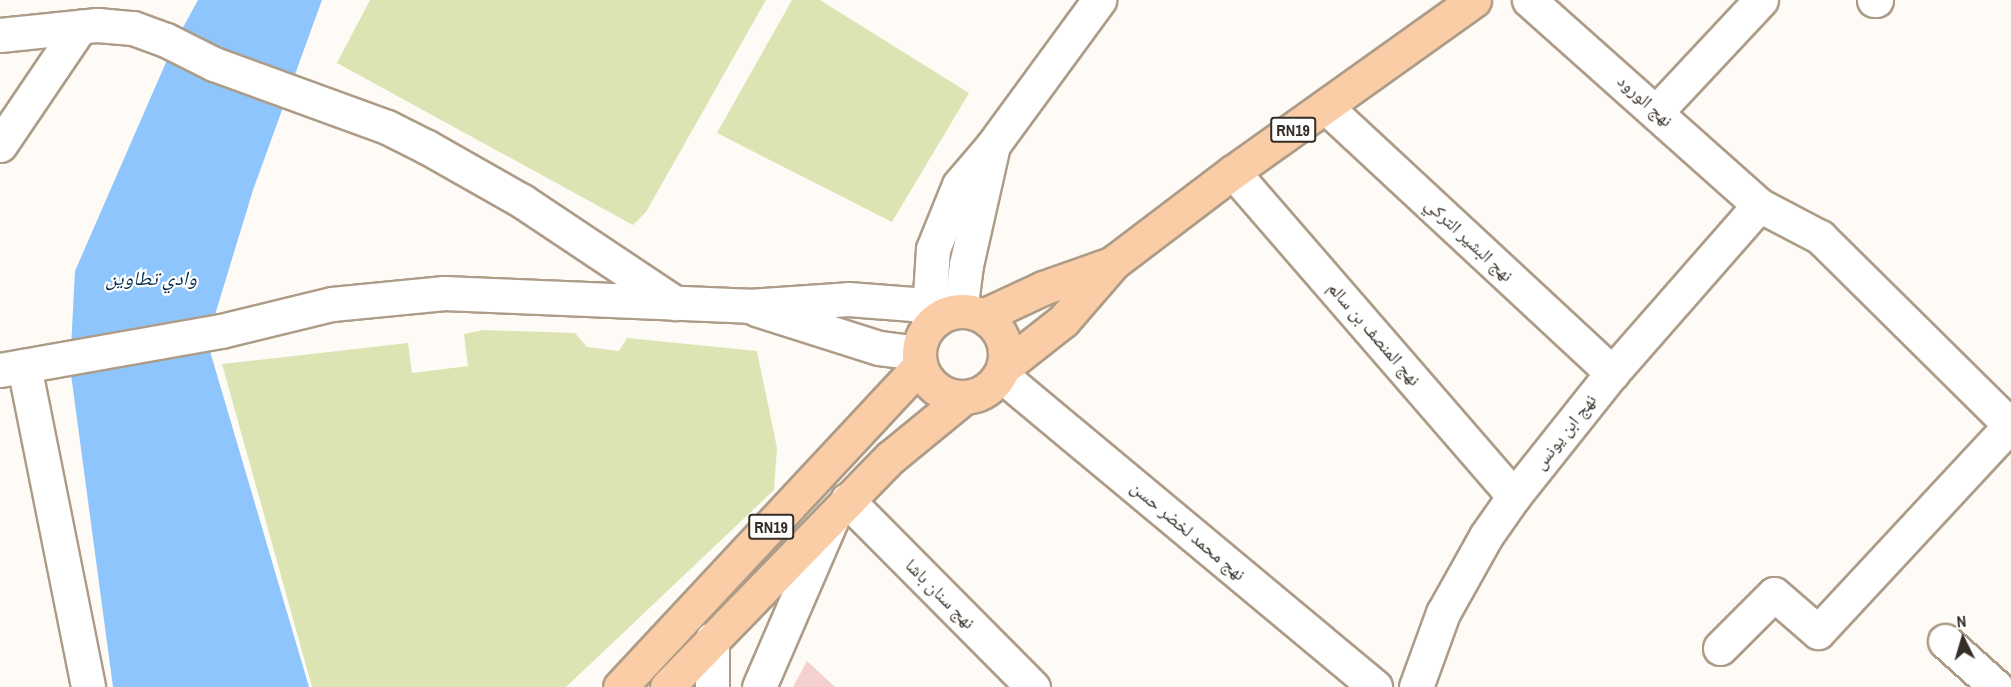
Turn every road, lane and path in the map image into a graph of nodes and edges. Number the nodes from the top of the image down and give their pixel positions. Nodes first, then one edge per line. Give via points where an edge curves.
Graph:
1 (1099, 0) edge
2 (1474, 0) edge
3 (1529, 0) edge
4 (1761, 0) edge
5 (80, 27) junction
6 (0, 35) edge
7 (1326, 107) junction
8 (1657, 111) junction
9 (0, 145) edge
10 (1233, 172) junction
11 (1759, 205) junction
12 (1113, 263) junction
13 (675, 303) junction
14 (749, 306) junction
15 (940, 327) junction
16 (12, 368) edge
17 (1002, 372) junction
18 (1612, 373) junction
19 (963, 398) junction
20 (2011, 425) edge
21 (1514, 496) junction
22 (841, 506) junction
23 (691, 614) junction
24 (712, 639) junction
25 (1944, 642) dead end
26 (1720, 648) dead end
27 (88, 687) edge
28 (620, 687) edge
29 (667, 687) edge
30 (712, 687) edge
31 (759, 687) edge
32 (1033, 687) edge
33 (1375, 687) edge
34 (1416, 687) edge
35 (1996, 687) edge

1 - 15 street via 993,145 966,265
2 - 7 main road, RN19
3 - 8 street, نهج الورود
4 - 8 street
5 - 6 street
5 - 9 street
5 - 13 street via 134,28 214,64 427,147 532,207
7 - 10 main road, RN19
7 - 18 street, نهج البشير التركي
8 - 11 street, نهج الورود
10 - 12 main road, RN19
10 - 21 street, نهج المنصف بن سالم
11 - 18 street, نهج ابن يونس
11 - 20 street, نهج الورود via 1820,237
12 - 15 main road, RN19
12 - 17 main road, RN19 via 1063,321
13 - 14 street
13 - 16 street via 444,293 332,304 221,331
14 - 15 street via 848,298
14 - 15 street via 879,348
15 - 17 main road via 1000,333 1005,351
15 - 19 main road via 931,385 952,397
15 - 23 main road, RN19
16 - 27 street
17 - 19 main road, RN19 via 978,395
17 - 33 street, نهج محمد لخضر حسن
18 - 21 street, نهج ابن يونس
19 - 22 main road, RN19 via 891,457
20 - 26 street via 1818,632 1774,594
21 - 34 street, نهج ابن يونس via 1486,536 1443,614
22 - 24 main road, RN19
22 - 31 street
22 - 32 street, نهج سنان باشا
23 - 24 main road
23 - 28 main road, RN19
24 - 29 main road, RN19
24 - 30 street
25 - 35 street

